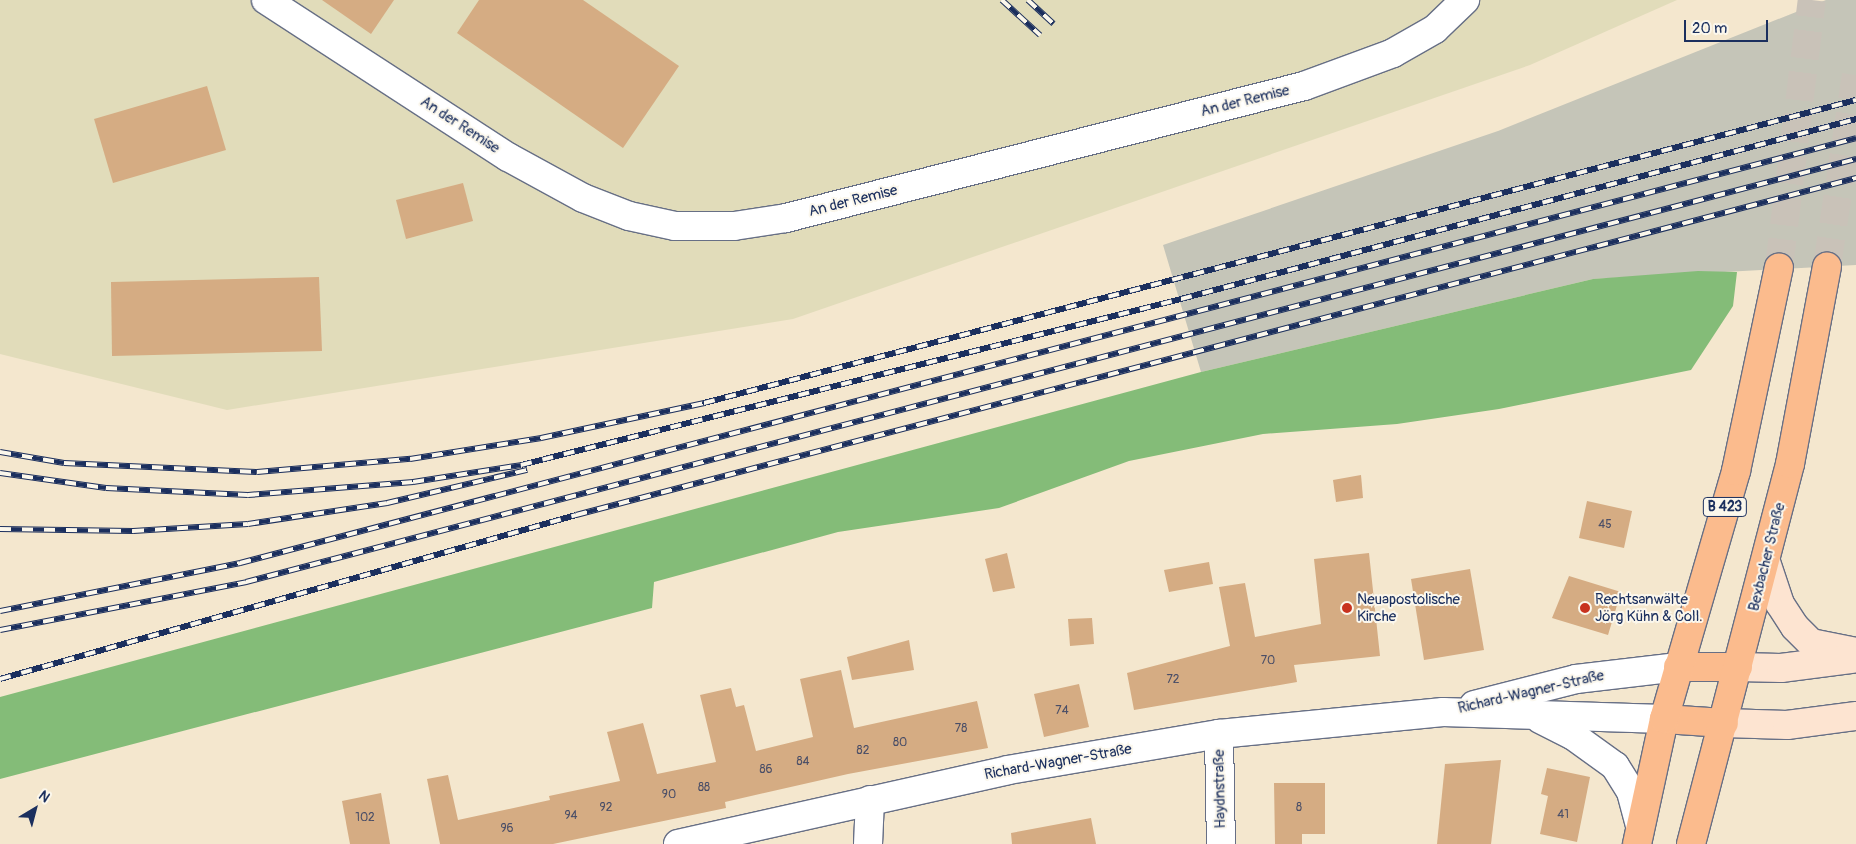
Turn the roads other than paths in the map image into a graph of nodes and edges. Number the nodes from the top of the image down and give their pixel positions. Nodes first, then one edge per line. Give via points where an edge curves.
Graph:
1 (266, 0) edge
2 (1465, 0) edge
3 (1827, 266) tunnel mouth
4 (1779, 267) tunnel mouth
5 (1766, 562) junction
6 (1856, 652) edge
7 (1856, 659) edge
8 (1678, 667) junction
9 (1738, 667) junction
10 (1443, 712) junction
11 (1535, 716) junction
12 (1856, 716) edge
13 (1664, 719) junction
14 (1724, 723) junction
15 (1219, 734) junction
16 (870, 800) junction
17 (1638, 835) edge
18 (678, 844) edge
19 (868, 844) edge
20 (1221, 844) edge
21 (1691, 844) edge

1 - 2 street, An der Remise via 508,156 583,198 629,216 675,226 734,226 786,218 1304,86 1392,53 1435,29
3 - 5 main road, Bexbacher Straße
4 - 8 main road, B 423 via 1736,471
5 - 6 main road via 1780,604 1795,627 1811,643
5 - 9 main road, Bexbacher Straße
7 - 9 main road via 1781,668
8 - 9 main road
8 - 10 street, Richard-Wagner-Straße via 1576,679
8 - 13 main road, B 423
9 - 14 main road, Bexbacher Straße
10 - 11 street, Richard-Wagner-Straße
10 - 15 street, Richard-Wagner-Straße
11 - 13 street, Richard-Wagner-Straße
11 - 17 street, Richard-Wagner-Straße via 1572,734 1615,766 1631,792
12 - 14 main road via 1787,725
13 - 14 main road
13 - 17 main road, B 423
14 - 21 main road, Bexbacher Straße
15 - 16 street, Richard-Wagner-Straße via 1008,770
15 - 20 street, Haydnstraße
16 - 18 street, Richard-Wagner-Straße
16 - 19 street

